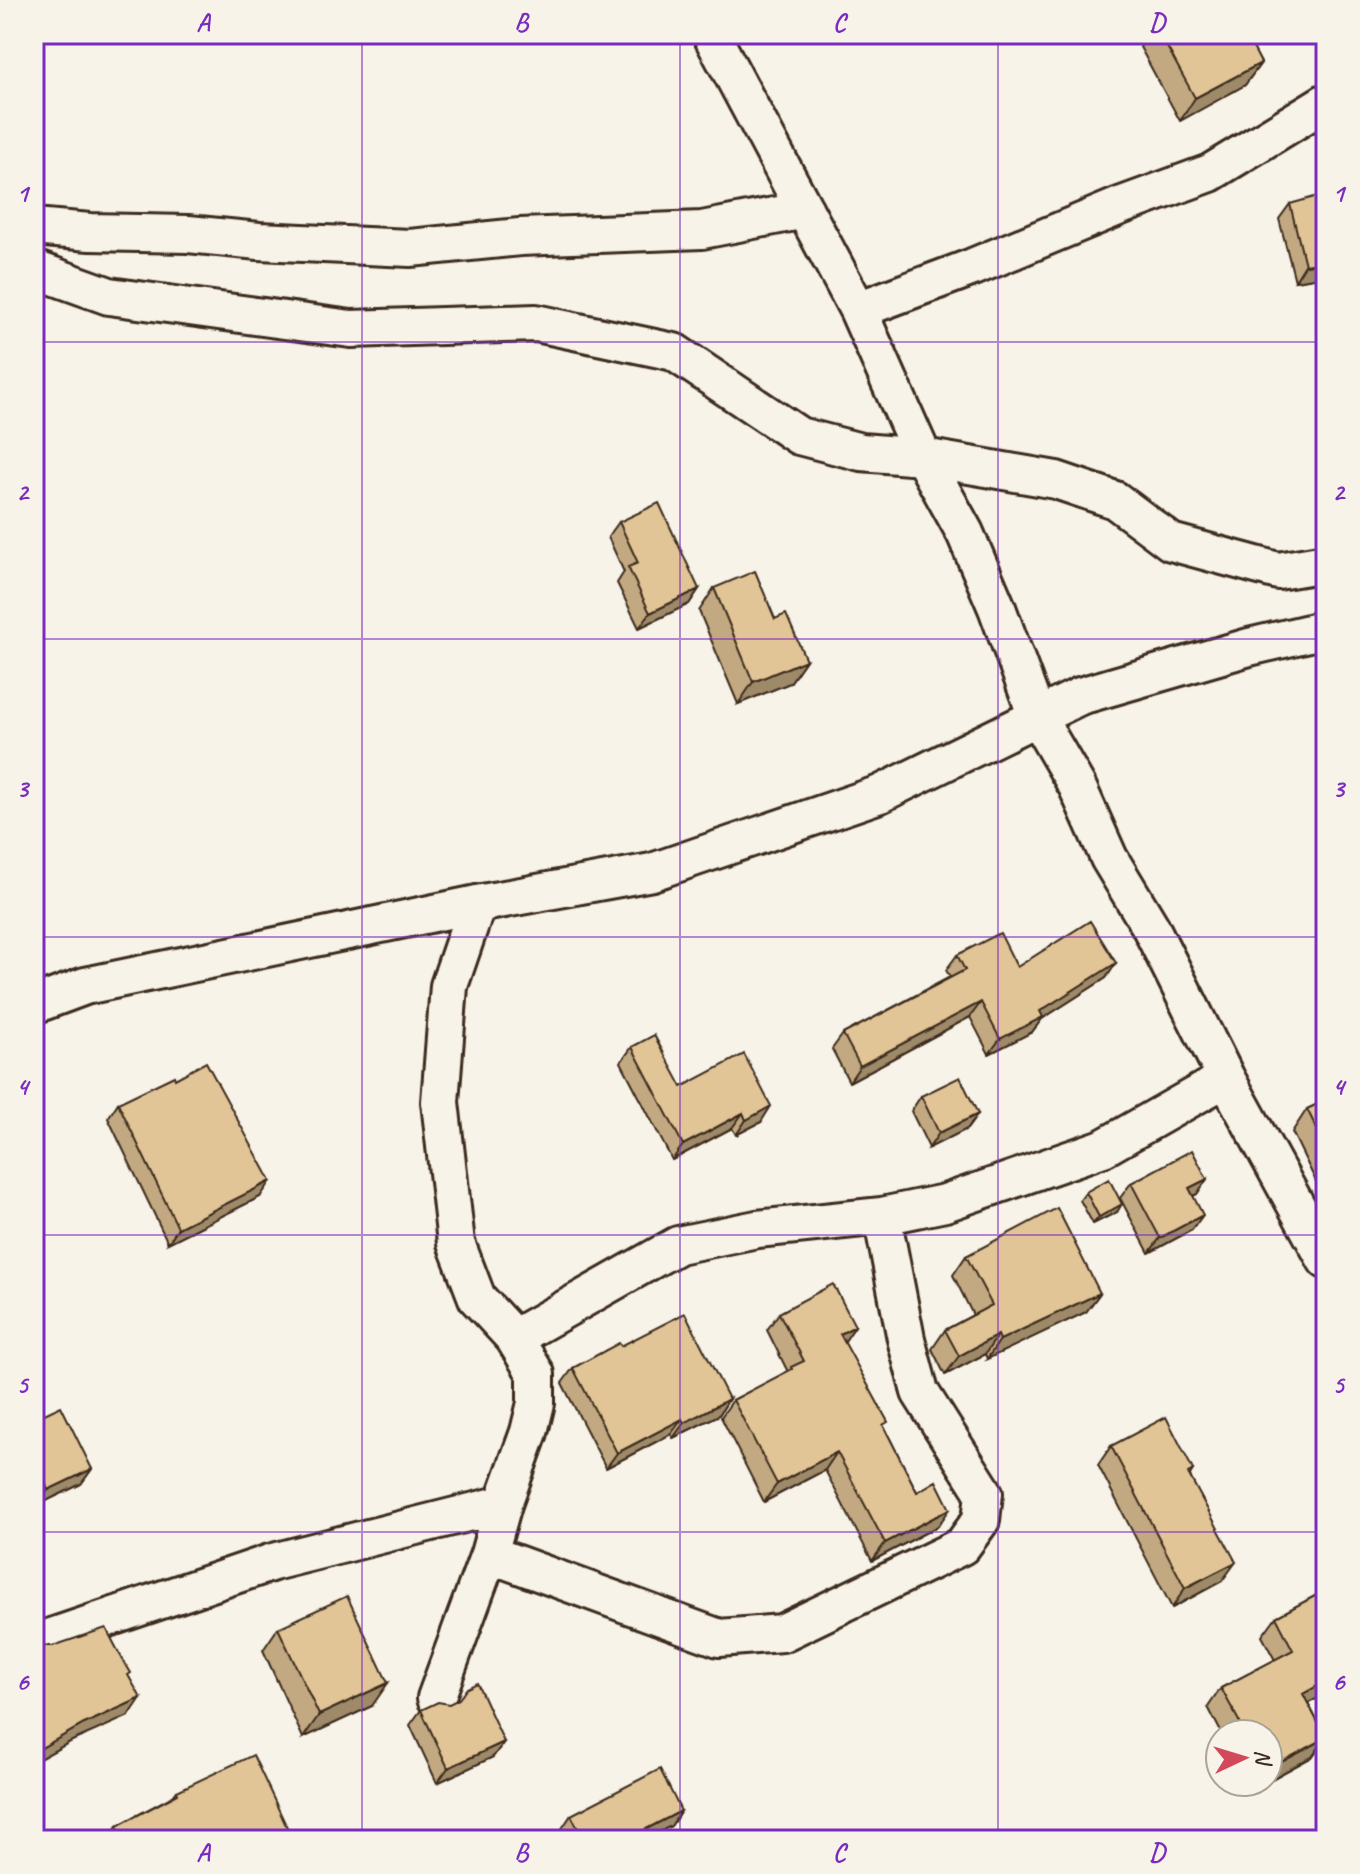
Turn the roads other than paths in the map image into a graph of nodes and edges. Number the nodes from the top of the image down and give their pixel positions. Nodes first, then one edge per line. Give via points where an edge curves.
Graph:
1 (711, 34) edge
2 (1326, 102) edge
3 (805, 210) junction
4 (34, 227) edge
5 (34, 269) edge
6 (858, 310) junction
7 (923, 457) junction
8 (1326, 563) edge
9 (1326, 629) edge
10 (1037, 717) junction
11 (477, 904) junction
12 (34, 1005) edge
13 (1226, 1078) junction
14 (882, 1216) junction
15 (1326, 1260) edge
16 (514, 1338) junction
17 (503, 1504) junction
18 (489, 1554) junction
19 (34, 1643) edge
20 (436, 1698) dead end

1 - 3 street
2 - 6 street via 1210,173
3 - 4 street via 702,230 520,237 410,248
3 - 6 street
5 - 7 street via 109,296 351,329 536,323 644,345 674,352 799,436 861,452
6 - 7 street
7 - 8 street via 1056,480 1115,500 1171,542 1278,571
7 - 10 street via 970,546
9 - 10 street via 1080,696
10 - 11 street via 880,794 667,868
10 - 13 street
11 - 12 street via 85,986
11 - 16 street via 449,986 440,1102 456,1243 477,1298
13 - 14 street via 1103,1148 945,1203
13 - 15 street
14 - 16 street via 757,1229 678,1245
14 - 18 street via 920,1392 984,1493 981,1520 962,1546 782,1633 719,1638
16 - 17 street via 536,1374 536,1403
17 - 18 street
17 - 19 street via 273,1562
18 - 20 street

